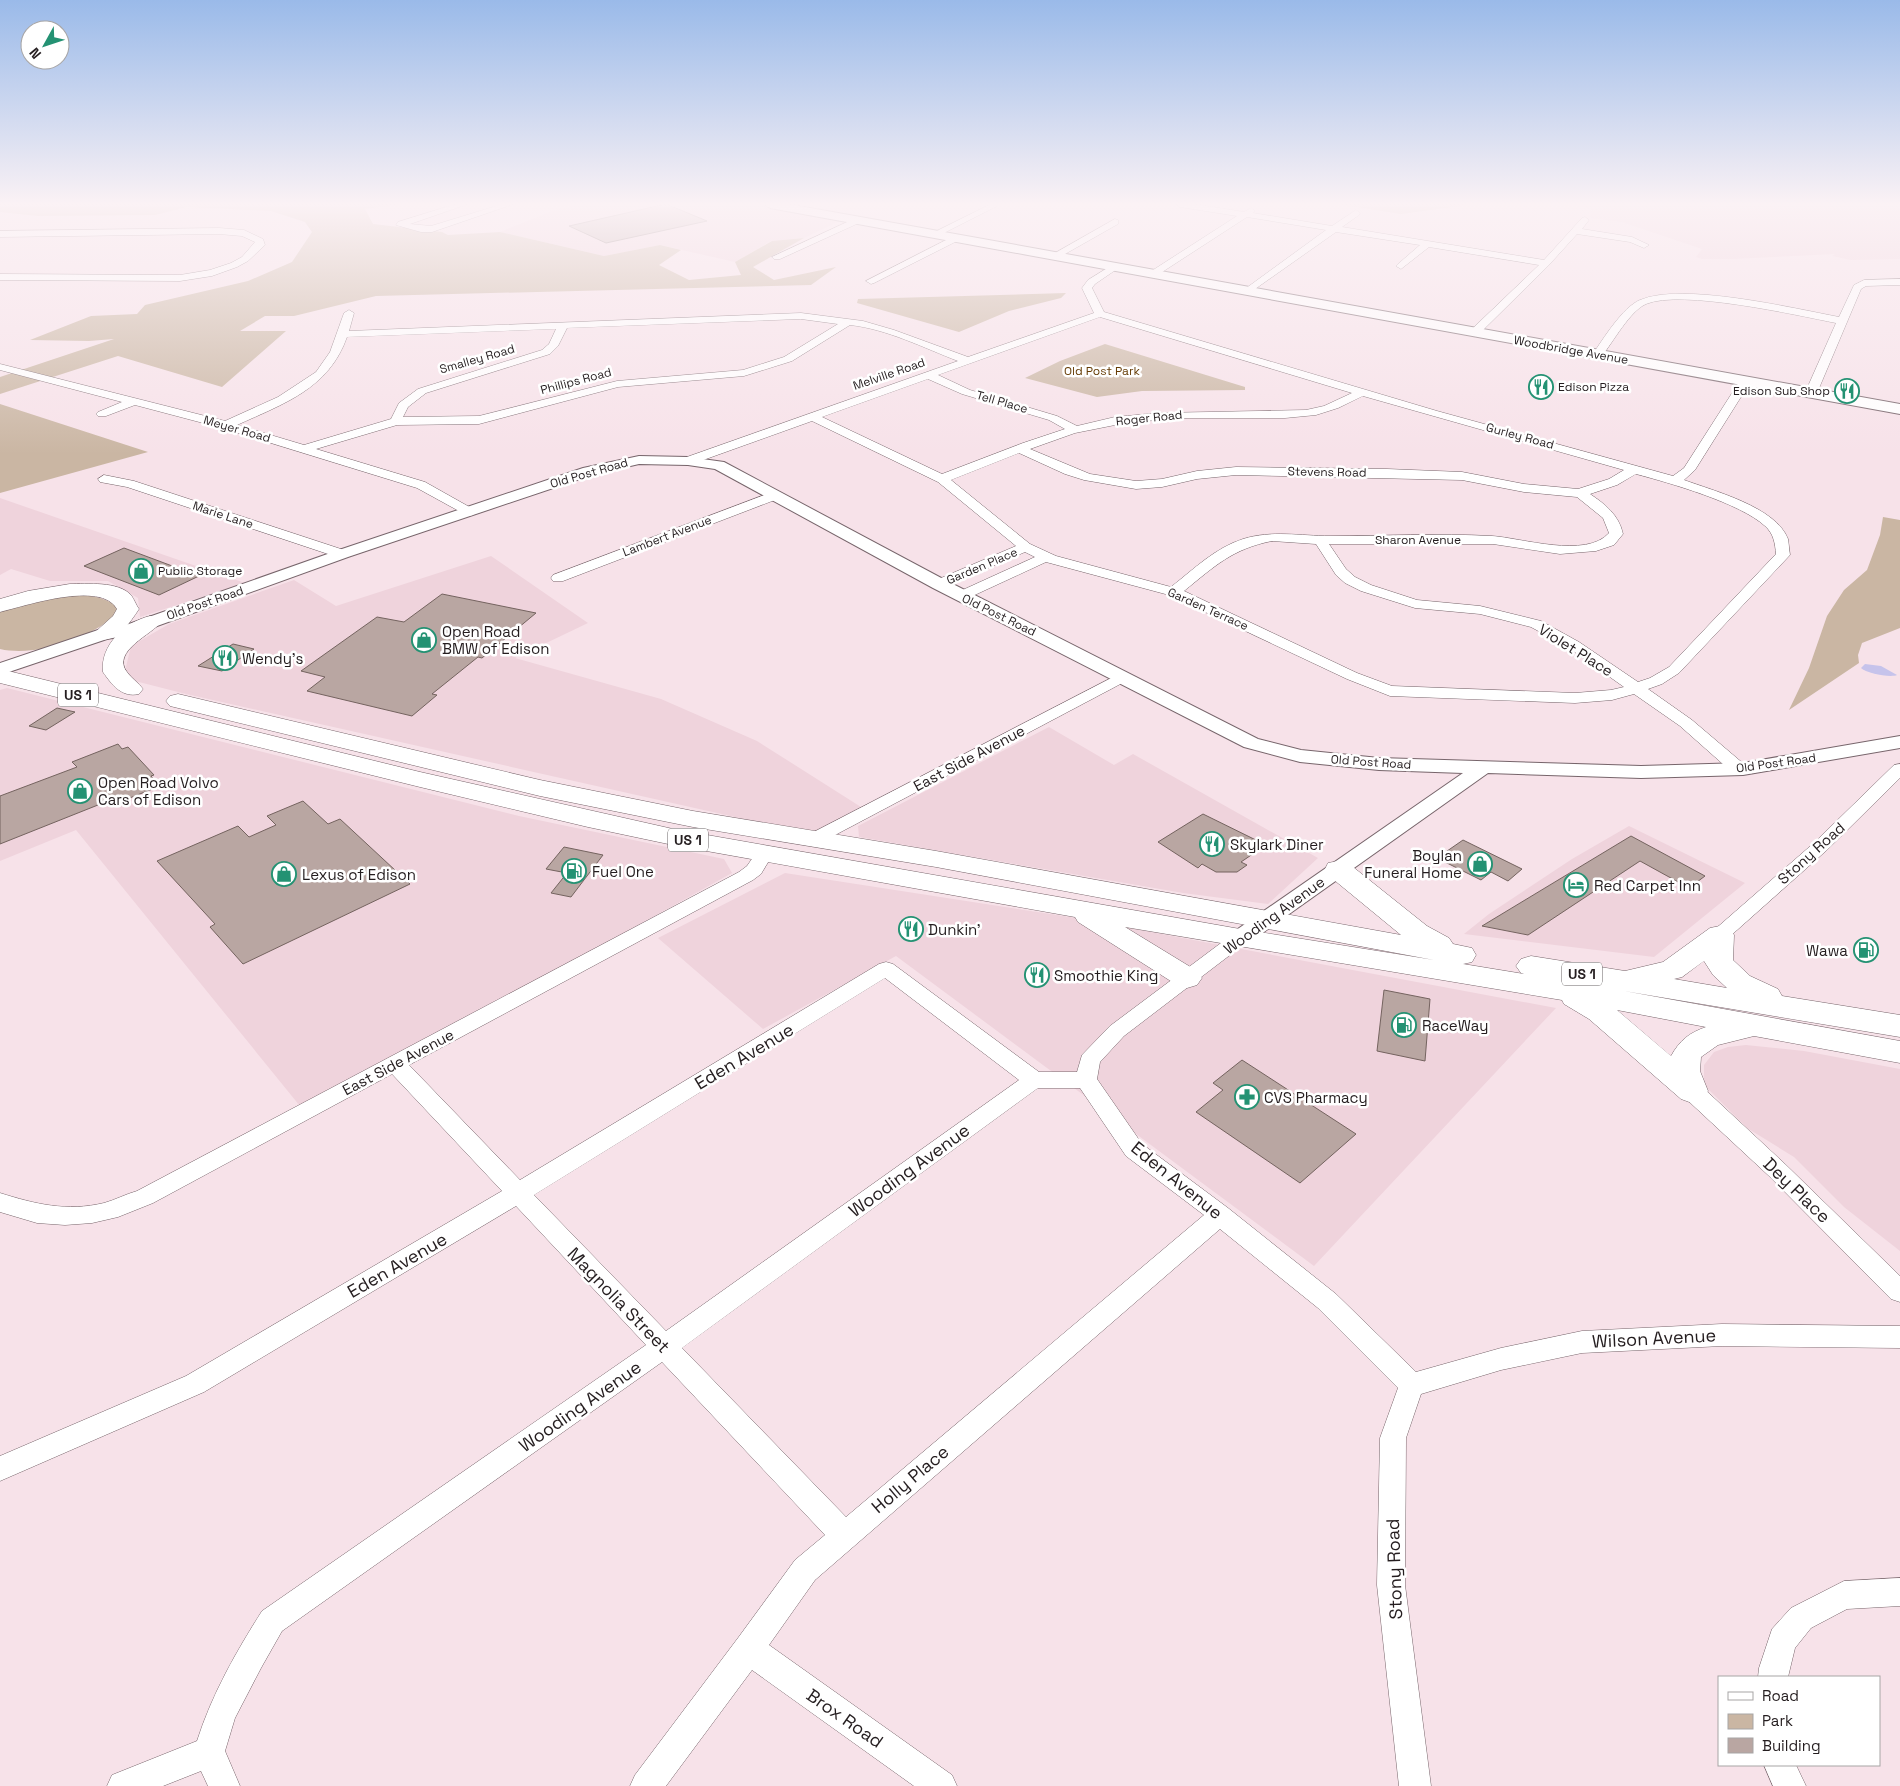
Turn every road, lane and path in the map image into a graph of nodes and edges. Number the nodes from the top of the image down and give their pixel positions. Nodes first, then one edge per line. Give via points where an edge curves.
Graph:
1 (1087, 287) edge
2 (1228, 287) edge
3 (1253, 287) edge
4 (1521, 287) edge
5 (1859, 287) edge
6 (1248, 291) junction
7 (349, 313) dead end
8 (1100, 314) junction
9 (1843, 320) junction
10 (848, 322) junction
11 (564, 324) junction
12 (1475, 332) junction
13 (342, 334) junction
14 (1598, 354) junction
15 (968, 361) junction
16 (0, 367) edge
17 (928, 375) junction
18 (1745, 381) junction
19 (1362, 392) junction
20 (1811, 393) junction
21 (135, 401) junction
22 (1900, 410) edge
23 (102, 414) dead end
24 (811, 416) junction
25 (396, 420) junction
26 (226, 425) junction
27 (1076, 430) junction
28 (303, 449) junction
29 (1020, 449) junction
30 (688, 461) junction
31 (1635, 469) junction
32 (104, 479) dead end
33 (942, 479) junction
34 (1674, 481) junction
35 (1580, 493) junction
36 (775, 495) junction
37 (468, 512) junction
38 (1320, 540) junction
39 (1025, 547) junction
40 (342, 554) junction
41 (1046, 557) junction
42 (558, 578) dead end
43 (939, 584) junction
44 (1174, 592) junction
45 (962, 596) junction
46 (0, 606) edge
47 (150, 622) junction
48 (128, 630) junction
49 (104, 634) junction
50 (42, 668) junction
51 (5, 671) edge
52 (1124, 676) junction
53 (131, 689) junction
54 (1636, 689) junction
55 (1900, 742) edge
56 (1484, 767) junction
57 (1738, 769) junction
58 (1900, 769) edge
59 (814, 839) junction
60 (764, 854) junction
61 (1338, 869) junction
62 (1076, 909) junction
63 (1264, 920) junction
64 (1720, 935) junction
65 (1240, 938) junction
66 (1455, 954) junction
67 (1187, 978) junction
68 (1618, 980) junction
69 (1562, 990) junction
70 (1888, 1024) edge
71 (1754, 1026) junction
72 (1900, 1052) edge
73 (394, 1064) junction
74 (1034, 1080) junction
75 (1086, 1080) junction
76 (1692, 1091) junction
77 (518, 1194) junction
78 (6, 1206) edge
79 (1220, 1214) junction
80 (1900, 1292) edge
81 (1900, 1337) edge
82 (664, 1346) junction
83 (1412, 1385) junction
84 (0, 1469) edge
85 (844, 1535) junction
86 (1900, 1592) edge
87 (749, 1649) junction
88 (1773, 1676) edge
89 (209, 1752) junction
90 (1780, 1766) edge
91 (123, 1786) edge
92 (224, 1786) edge
93 (646, 1786) edge
94 (941, 1786) edge
95 (1415, 1786) edge
96 (1790, 1786) edge

1 - 8 street
2 - 6 main road, Woodbridge Avenue
3 - 6 street
4 - 12 street
5 - 9 street
6 - 12 main road, Woodbridge Avenue
7 - 13 street
8 - 15 street, Melville Road
8 - 19 street, Gurley Road
9 - 14 street via 1708,299 1658,297 1635,307
9 - 20 street
10 - 11 street via 801,316
10 - 15 street via 890,332
10 - 25 street, Phillips Road via 788,359 744,373 617,384 480,420
11 - 13 street
11 - 25 street, Smalley Road via 553,346 546,352 422,391 403,405
12 - 14 main road, Woodbridge Avenue
13 - 26 street via 329,364 311,381 284,398
14 - 18 main road, Woodbridge Avenue
15 - 17 street, Melville Road
16 - 21 street, Meyer Road
17 - 24 street, Melville Road
17 - 27 street, Tell Place via 966,392 1045,415
18 - 20 main road, Woodbridge Avenue
18 - 34 street via 1689,470
19 - 27 street, Roger Road via 1316,412 1157,416 1113,421
19 - 31 street, Gurley Road
20 - 22 main road, Woodbridge Avenue
21 - 23 street
21 - 26 street, Meyer Road
24 - 30 street, Melville Road
24 - 33 street, Garden Terrace
25 - 28 street, Phillips Road
26 - 28 street, Meyer Road
27 - 29 street, Roger Road
28 - 37 street, Meyer Road via 421,485
29 - 33 street, Roger Road
29 - 35 street, Stevens Road via 1079,474 1136,485 1236,471 1387,473 1462,476 1524,488
30 - 36 street, Old Post Road via 718,465
30 - 37 street, Old Post Road via 660,459 618,463
31 - 34 street, Gurley Road
31 - 35 street, Stevens Road via 1613,482
32 - 40 street, Marie Lane via 130,484
33 - 39 street, Garden Terrace
34 - 54 street, Gurley Road via 1731,502 1771,524 1780,539 1783,555 1674,670 1656,682
35 - 38 street, Sharon Avenue via 1615,523 1616,534 1609,542 1591,548 1560,550 1493,540
36 - 42 street, Lambert Avenue
36 - 43 street, Old Post Road
37 - 40 street, Old Post Road
38 - 44 street, Sharon Avenue via 1272,537 1233,547
38 - 54 street, Violet Place via 1336,566 1356,584 1415,604 1480,610 1536,624 1574,645
39 - 41 street, Garden Terrace
39 - 43 street, Garden Place
40 - 47 street, Old Post Road
41 - 44 street, Garden Terrace
41 - 45 street, Garden Place
43 - 45 street, Old Post Road
44 - 54 street, Garden Terrace via 1390,691 1575,698
45 - 52 street, Old Post Road
46 - 49 highway via 62,591 107,593 126,603 128,609 121,620
47 - 48 street, Old Post Road
47 - 53 highway via 127,638 113,658 114,672
48 - 49 street, Old Post Road
48 - 50 street, Old Post Road via 114,639
49 - 51 street, Old Post Road
50 - 51 highway, US 1
50 - 53 highway, US 1
51 - 60 highway, US 1 via 404,778 590,820
52 - 56 street, Old Post Road via 1251,743 1300,756 1379,764
52 - 59 street, East Side Avenue
53 - 59 highway, US 1 via 540,788
54 - 57 street, Violet Place via 1686,723
55 - 57 street, Old Post Road
56 - 57 street, Old Post Road via 1641,772
56 - 61 street, Wooding Avenue
58 - 64 street, Stony Road via 1821,846
59 - 63 highway, US 1
60 - 62 highway, US 1
60 - 73 street, East Side Avenue via 746,876
61 - 63 street, Wooding Avenue
61 - 66 highway via 1417,934
62 - 65 highway, US 1
62 - 67 highway
63 - 65 street, Wooding Avenue
63 - 66 highway, US 1
64 - 68 highway via 1672,970
64 - 70 highway via 1718,962 1731,977 1752,991 1782,1001
65 - 67 street, Wooding Avenue
65 - 69 highway, US 1
66 - 68 highway, US 1
67 - 75 street, Wooding Avenue via 1117,1031 1090,1060
68 - 70 highway, US 1
69 - 71 highway, US 1
69 - 76 highway via 1600,1012
71 - 72 highway, US 1
71 - 76 highway via 1727,1031 1694,1046 1684,1069
73 - 77 street, Magnolia Street
73 - 78 street, East Side Avenue via 137,1200 104,1212 70,1216
74 - 75 street
74 - 77 street, Eden Avenue via 886,969
74 - 82 street, Wooding Avenue
75 - 79 street, Eden Avenue via 1134,1150
76 - 80 street, Dey Place
77 - 82 street, Magnolia Street
77 - 84 street, Eden Avenue via 195,1384
79 - 83 street, Eden Avenue via 1327,1301
79 - 85 street, Holly Place
81 - 83 street, Wilson Avenue via 1722,1335 1582,1342
82 - 85 street, Magnolia Street
82 - 89 street, Wooding Avenue via 272,1620 221,1713
83 - 95 street, Stony Road via 1393,1438 1391,1586
85 - 87 street, Holly Place via 804,1570
86 - 88 street via 1844,1595 1801,1618 1783,1640
87 - 93 street, Holly Place
87 - 94 street, Brox Road
89 - 91 street
89 - 92 street
90 - 96 street

